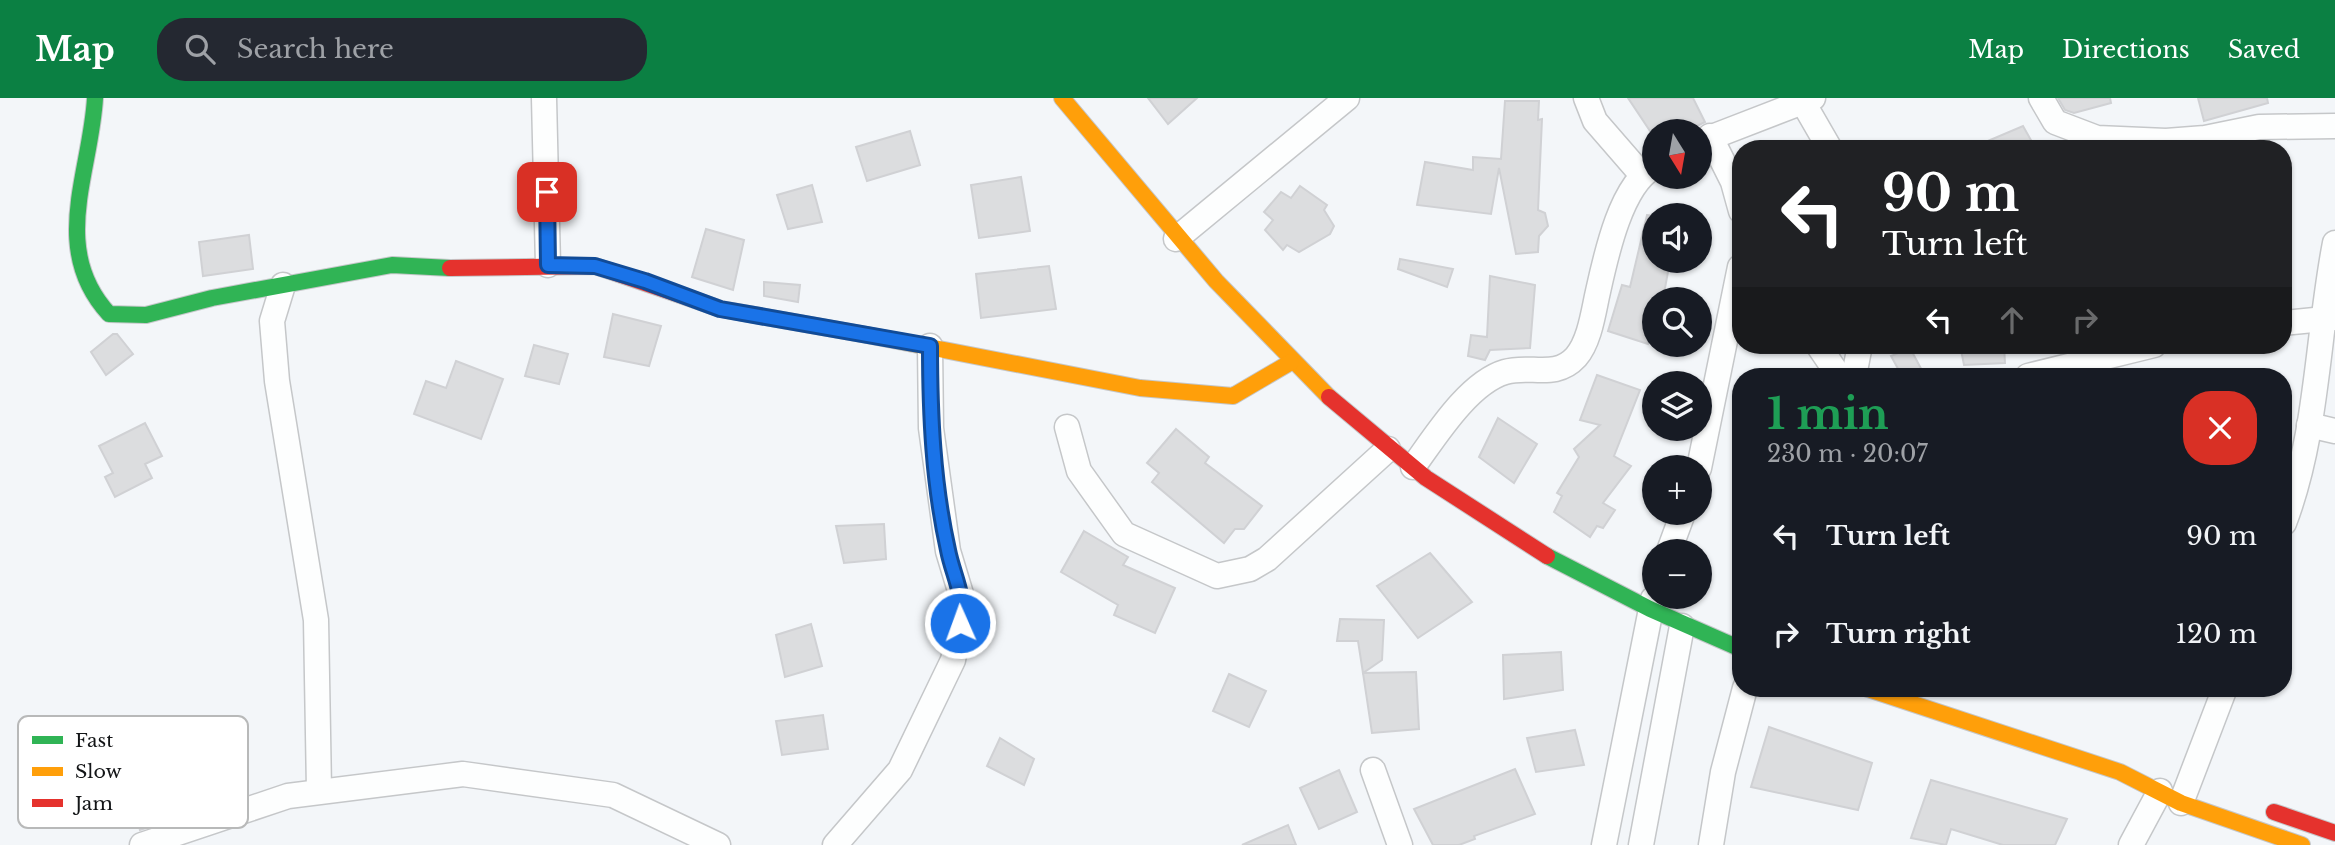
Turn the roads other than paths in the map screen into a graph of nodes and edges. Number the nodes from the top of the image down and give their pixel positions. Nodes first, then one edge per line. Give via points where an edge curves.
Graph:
1 (95, 98) edge
2 (544, 98) edge
3 (1062, 98) edge
4 (1347, 98) edge
5 (1586, 98) edge
6 (2041, 98) edge
7 (1808, 101) edge
8 (2335, 125) edge
9 (1712, 136) edge
10 (1826, 140) edge
11 (2089, 140) edge
12 (2179, 140) edge
13 (1712, 150) edge
14 (1642, 166) edge
15 (1642, 179) edge
16 (1732, 180) edge
17 (1176, 239) junction
18 (2335, 243) edge
19 (548, 265) junction
20 (283, 285) junction
21 (1732, 310) edge
22 (2329, 319) edge
23 (2292, 322) edge
24 (930, 346) junction
25 (2117, 354) edge
26 (1291, 362) junction
27 (2061, 368) edge
28 (2309, 425) junction
29 (1067, 427) dead end
30 (2335, 431) edge
31 (1388, 449) junction
32 (1702, 455) edge
33 (1413, 467) junction
34 (2292, 501) edge
35 (1642, 598) edge
36 (1650, 609) edge
37 (1659, 609) edge
38 (1682, 626) junction
39 (1732, 645) edge
40 (1743, 697) edge
41 (1891, 697) edge
42 (2222, 697) edge
43 (1373, 770) dead end
44 (2120, 772) junction
45 (319, 790) junction
46 (2160, 791) junction
47 (2192, 791) junction
48 (2256, 806) dead end
49 (248, 809) edge
50 (193, 828) edge
51 (2335, 833) edge
52 (142, 845) edge
53 (718, 845) edge
54 (835, 845) edge
55 (1400, 845) edge
56 (1604, 845) edge
57 (1641, 845) edge
58 (1711, 845) edge
59 (2131, 845) edge
60 (2302, 845) edge

1 - 20 main road via 79,202 82,264 97,304 109,314 146,315
2 - 19 street
3 - 17 main road
4 - 17 street
5 - 14 street via 1595,121
6 - 11 street via 2055,122
7 - 9 street
7 - 10 street
8 - 12 street via 2259,127
13 - 16 street
15 - 33 street via 1616,222 1591,322 1577,356 1545,372 1502,372 1462,400
17 - 26 main road
18 - 22 street
19 - 20 main road via 479,270 391,265
19 - 24 main road via 595,266 720,309
20 - 45 street via 272,321 277,381 316,620
21 - 32 street
22 - 23 street
22 - 28 street
24 - 26 main road via 1140,388 1233,396
24 - 54 street via 933,442 948,551 964,604 953,660 900,770
25 - 27 street
26 - 31 main road
28 - 30 street
28 - 34 street
29 - 31 street via 1079,471 1124,534 1217,576 1250,569 1267,559
31 - 33 main road
33 - 35 main road via 1497,526
36 - 56 street
37 - 38 main road
38 - 39 main road
38 - 57 street
40 - 58 street via 1723,772
41 - 44 main road
42 - 47 street
43 - 55 street
44 - 46 main road
44 - 47 main road
45 - 49 street
45 - 53 street via 463,774 613,795
46 - 47 main road
46 - 59 street
47 - 60 main road
48 - 51 main road
50 - 52 street

